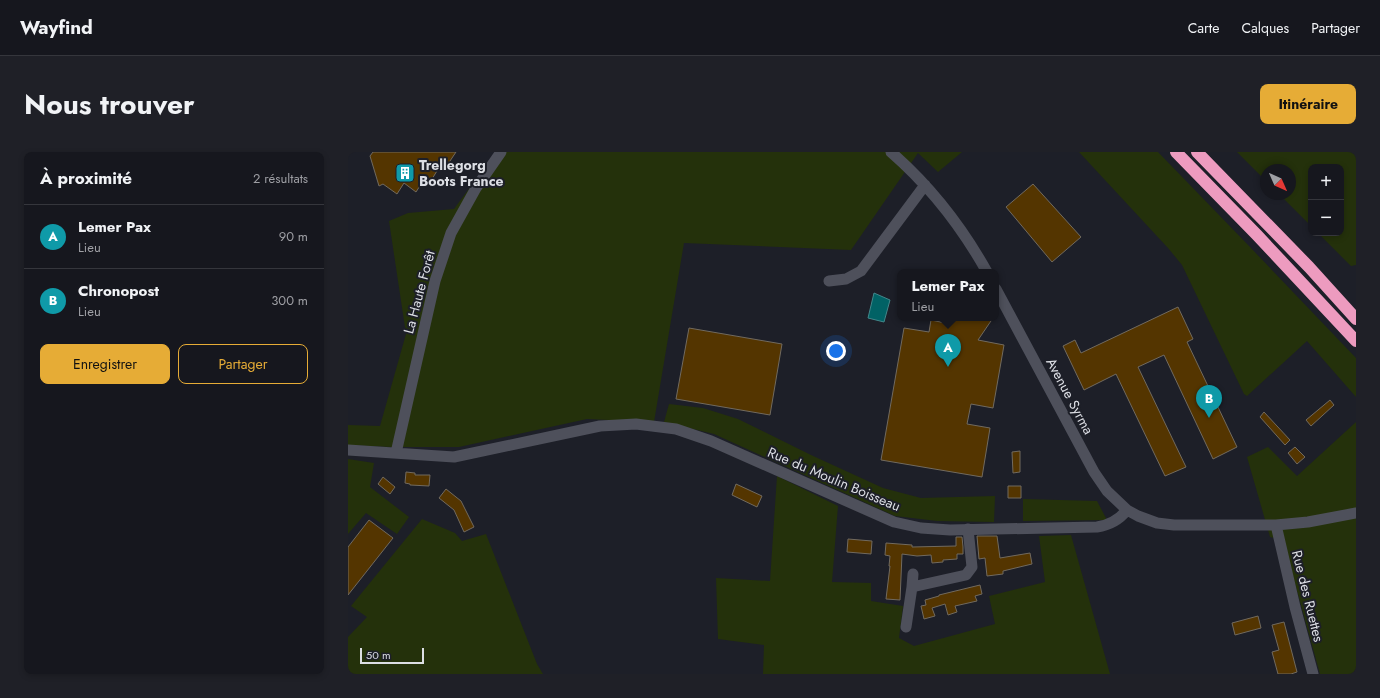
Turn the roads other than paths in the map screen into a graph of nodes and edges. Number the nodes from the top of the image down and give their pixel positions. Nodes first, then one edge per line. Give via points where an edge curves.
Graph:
1 (501, 152) edge
2 (891, 152) edge
3 (1176, 152) edge
4 (1197, 152) edge
5 (925, 185) junction
6 (985, 269) edge
7 (829, 281) dead end
8 (999, 295) edge
9 (1356, 319) edge
10 (1356, 341) edge
11 (348, 450) edge
12 (396, 453) junction
13 (1127, 510) junction
14 (1356, 513) edge
15 (1276, 525) junction
16 (968, 529) junction
17 (913, 574) dead end
18 (912, 587) junction
19 (906, 627) dead end
20 (1313, 674) edge

1 - 12 street, La Haute Forêt via 476,188 451,233 435,281
2 - 5 street
3 - 10 highway
4 - 9 highway
5 - 6 street via 958,224
5 - 7 street via 861,271 846,278
8 - 13 street, Avenue Syrma via 1094,472 1107,491
11 - 12 street, Rue du Moulin Boisseau
12 - 16 street, Rue du Moulin Boisseau via 454,457 600,426 636,424 676,429 711,441 894,522 921,528
13 - 15 street via 1157,523 1174,525
13 - 16 street, Rue du Moulin Boisseau via 1107,525 1097,527
14 - 15 street
15 - 20 street, Rue des Ruettes
16 - 18 street via 972,567 966,575
17 - 18 street
18 - 19 street

